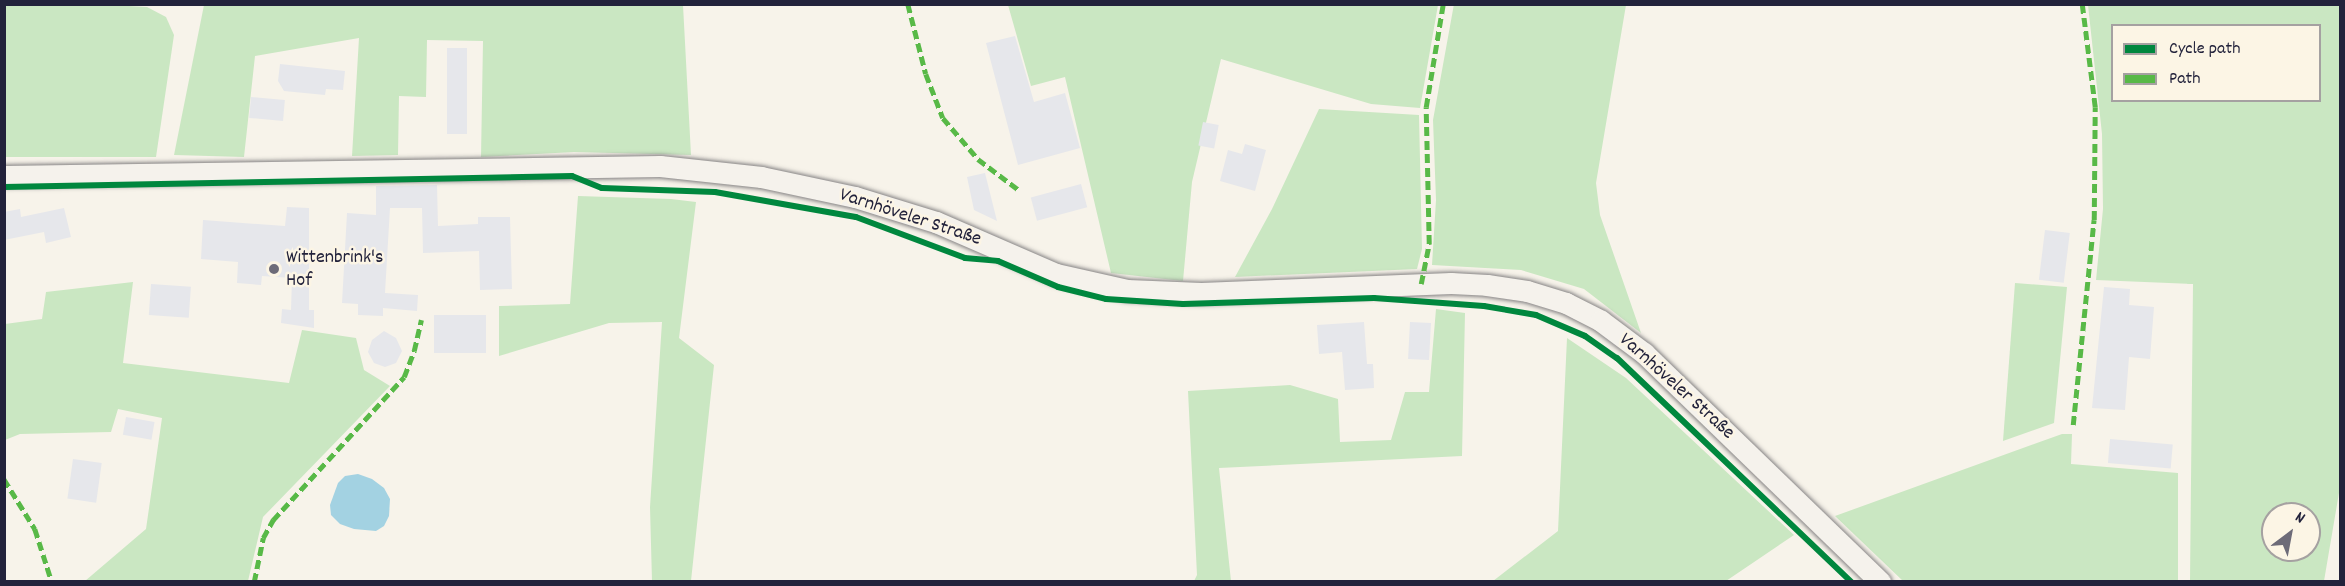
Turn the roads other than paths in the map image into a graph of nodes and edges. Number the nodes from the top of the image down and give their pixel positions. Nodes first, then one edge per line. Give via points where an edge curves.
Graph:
1 (4, 176) edge
2 (1880, 582) edge

1 - 2 street, Varnhöveler Straße via 660,166 761,177 855,197 936,222 1056,274 1127,290 1201,293 1451,283 1527,291 1566,303 1601,321 1644,353

